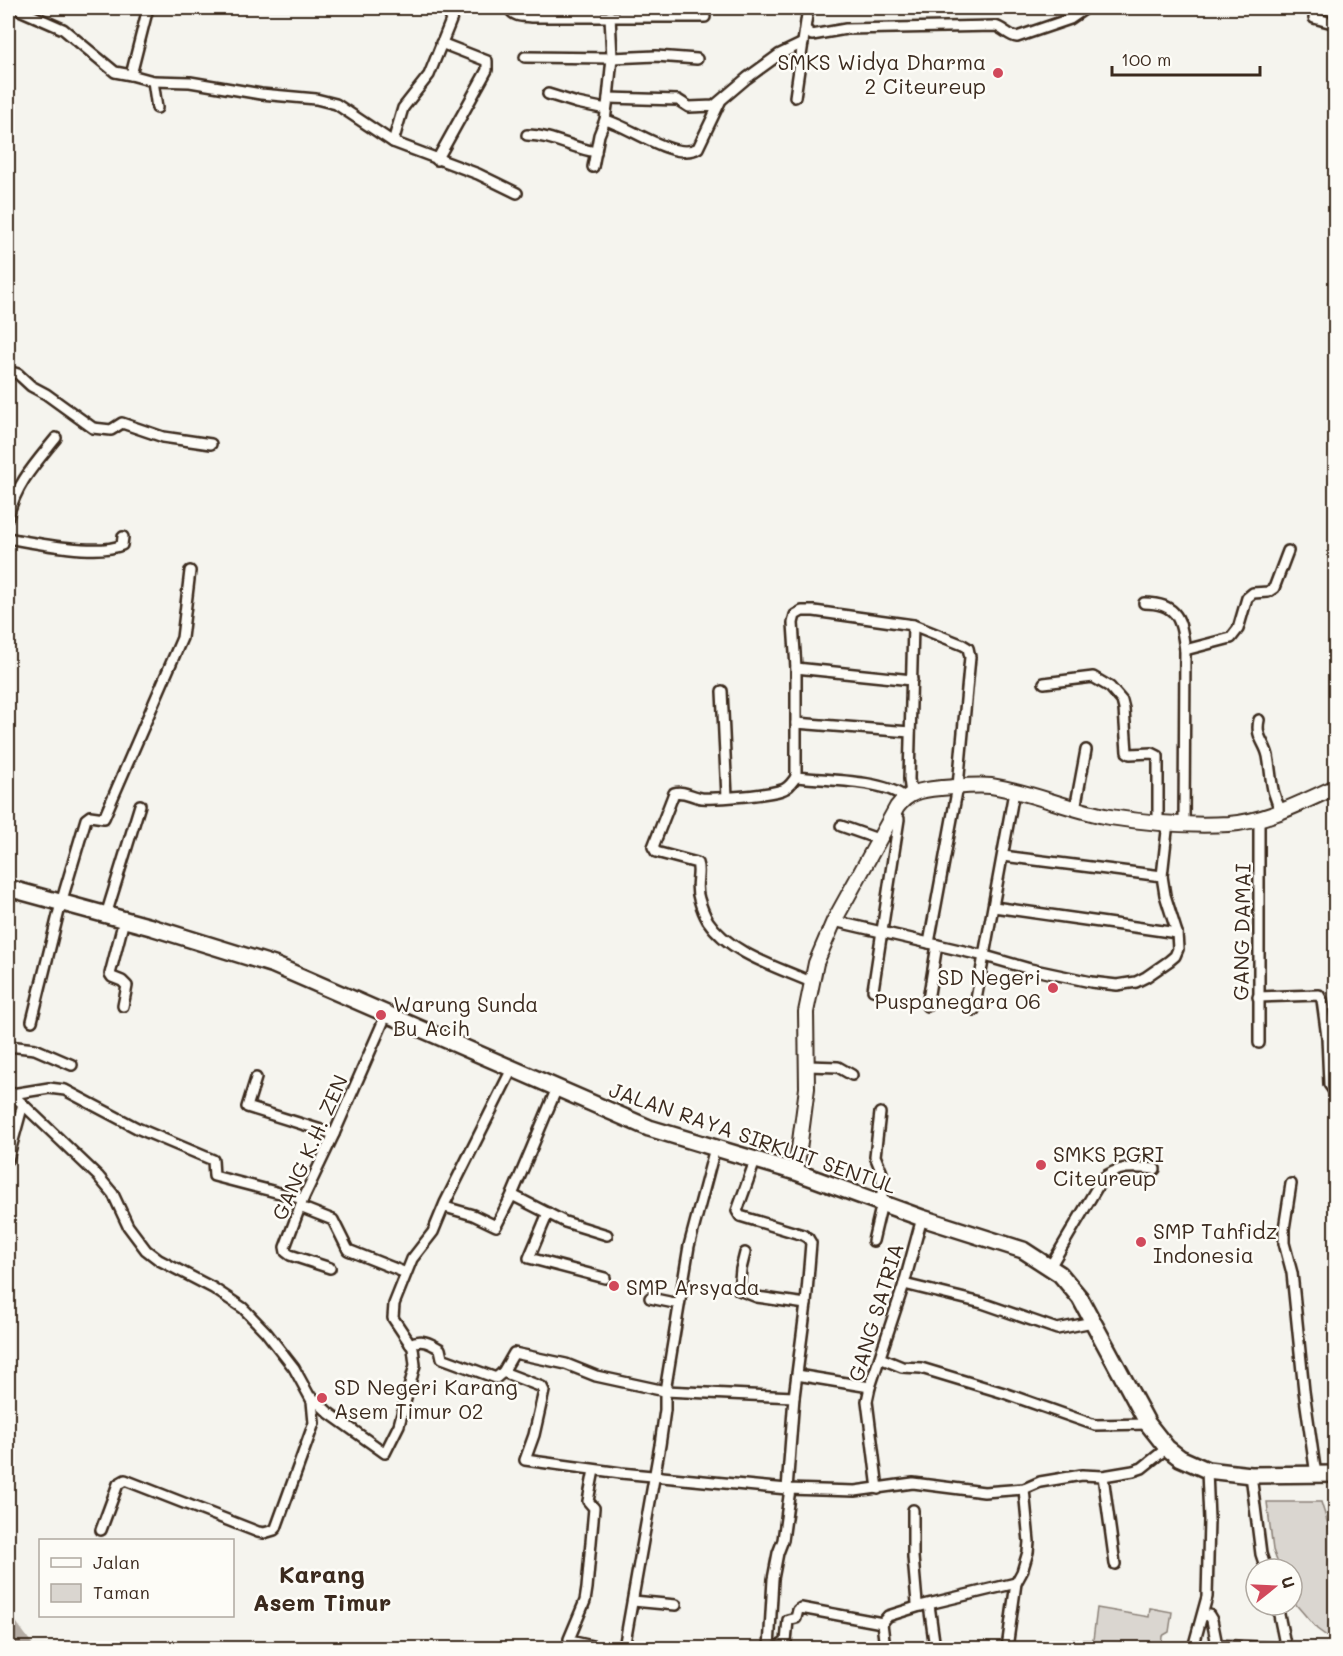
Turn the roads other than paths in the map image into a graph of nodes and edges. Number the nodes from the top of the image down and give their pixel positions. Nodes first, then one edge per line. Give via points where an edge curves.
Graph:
1 (15, 8) edge
2 (148, 8) edge
3 (456, 8) edge
4 (495, 8) edge
5 (808, 8) edge
6 (1086, 8) edge
7 (617, 13) edge
8 (705, 17) dead end
9 (1314, 18) dead end
10 (1335, 24) edge
11 (806, 30) junction
12 (441, 43) junction
13 (803, 43) junction
14 (525, 57) dead end
15 (612, 58) junction
16 (697, 58) dead end
17 (130, 75) junction
18 (153, 81) junction
19 (548, 94) dead end
20 (795, 97) dead end
21 (608, 98) junction
22 (720, 102) junction
23 (157, 108) dead end
24 (606, 109) junction
25 (605, 120) junction
26 (527, 135) dead end
27 (393, 142) junction
28 (596, 152) junction
29 (437, 160) junction
30 (593, 167) dead end
31 (517, 193) dead end
32 (8, 371) edge
33 (56, 438) dead end
34 (211, 444) dead end
35 (8, 517) edge
36 (123, 537) dead end
37 (8, 538) edge
38 (1288, 551) dead end
39 (190, 572) dead end
40 (1144, 603) dead end
41 (913, 625) junction
42 (1185, 650) junction
43 (796, 668) junction
44 (912, 680) junction
45 (1044, 683) dead end
46 (722, 691) dead end
47 (1259, 720) dead end
48 (796, 723) junction
49 (910, 732) junction
50 (1086, 750) dead end
51 (796, 777) junction
52 (958, 786) junction
53 (1334, 790) edge
54 (1014, 792) junction
55 (908, 795) junction
56 (727, 797) junction
57 (140, 805) dead end
58 (1075, 809) junction
59 (1282, 812) junction
60 (899, 819) dead end
61 (1259, 820) junction
62 (1163, 822) junction
63 (1184, 823) junction
64 (841, 826) dead end
65 (878, 839) junction
66 (1003, 855) junction
67 (1162, 876) junction
68 (8, 888) edge
69 (61, 903) junction
70 (994, 907) junction
71 (106, 915) junction
72 (124, 920) junction
73 (834, 921) junction
74 (882, 932) junction
75 (1177, 933) junction
76 (933, 944) junction
77 (985, 956) junction
78 (811, 982) junction
79 (873, 990) dead end
80 (1257, 997) junction
81 (123, 1006) dead end
82 (927, 1006) dead end
83 (974, 1010) dead end
84 (387, 1013) junction
85 (32, 1022) dead end
86 (1259, 1043) dead end
87 (8, 1047) edge
88 (72, 1065) dead end
89 (808, 1066) junction
90 (512, 1069) junction
91 (852, 1075) dead end
92 (256, 1078) dead end
93 (557, 1088) junction
94 (10, 1092) edge
95 (1335, 1094) edge
96 (23, 1104) junction
97 (880, 1113) dead end
98 (334, 1134) junction
99 (715, 1148) junction
100 (8, 1160) edge
101 (755, 1161) junction
102 (1155, 1169) dead end
103 (796, 1172) junction
104 (1291, 1184) dead end
105 (512, 1195) junction
106 (302, 1203) junction
107 (882, 1203) junction
108 (445, 1207) junction
109 (548, 1213) junction
110 (922, 1218) junction
111 (607, 1235) dead end
112 (873, 1241) dead end
113 (745, 1253) dead end
114 (1050, 1267) junction
115 (330, 1268) dead end
116 (406, 1273) junction
117 (605, 1278) dead end
118 (904, 1284) junction
119 (651, 1298) dead end
120 (679, 1304) junction
121 (806, 1304) junction
122 (1094, 1322) junction
123 (410, 1344) junction
124 (880, 1358) junction
125 (503, 1372) junction
126 (797, 1376) junction
127 (870, 1387) junction
128 (665, 1391) junction
129 (311, 1397) junction
130 (794, 1397) junction
131 (1148, 1424) junction
132 (1167, 1448) junction
133 (594, 1470) junction
134 (1207, 1470) junction
135 (1316, 1474) junction
136 (1335, 1474) edge
137 (1251, 1475) junction
138 (654, 1476) junction
139 (1103, 1476) junction
140 (789, 1489) junction
141 (878, 1489) junction
142 (1024, 1489) junction
143 (914, 1510) dead end
144 (101, 1530) dead end
145 (1262, 1557) edge
146 (1115, 1564) dead end
147 (1016, 1583) junction
148 (633, 1600) junction
149 (676, 1605) dead end
150 (924, 1606) junction
151 (1203, 1616) junction
152 (1279, 1617) edge
153 (882, 1623) junction
154 (769, 1647) edge
155 (601, 1648) edge
156 (624, 1648) edge
157 (885, 1648) edge
158 (935, 1648) edge
159 (1007, 1648) edge
160 (1193, 1648) edge

1 - 17 street via 63,29 115,72
2 - 17 street
3 - 12 street
4 - 7 street via 509,8 518,15 531,17
5 - 11 street
6 - 11 street via 1070,19 1017,37 995,26 846,29 812,35
7 - 8 street
7 - 15 street
9 - 10 street
11 - 13 street
12 - 27 street via 429,75 403,108
12 - 29 street via 487,61 488,65
13 - 20 street
13 - 22 street via 780,54
14 - 15 street
15 - 16 street
15 - 21 street
17 - 18 street
18 - 23 street
18 - 27 street via 190,82 336,104
19 - 24 street
21 - 22 street via 673,100 700,108
21 - 24 street
22 - 25 street via 698,148 692,150 656,144
24 - 25 street
25 - 28 street
26 - 28 street
27 - 29 street
28 - 30 street
29 - 31 street
32 - 34 street via 18,374 93,428 111,430 122,423 163,437
33 - 35 street via 26,474
36 - 37 street via 122,545 98,549
38 - 42 street via 1274,588 1247,598 1235,635
39 - 69 street via 182,638 104,818 86,819
40 - 42 street via 1163,605 1176,614
41 - 43 street via 802,611 793,622
41 - 44 street
41 - 52 street via 969,651
42 - 63 street
43 - 44 street
43 - 48 street
44 - 49 street
45 - 62 street via 1093,677 1117,694 1124,709 1127,752 1158,756
46 - 56 street
47 - 59 street via 1257,729 1268,754 1271,789
48 - 49 street
48 - 51 street
49 - 55 street
50 - 58 street
51 - 55 street via 876,786
51 - 56 street via 782,790
52 - 54 street via 990,786
52 - 55 street
52 - 76 street
53 - 59 street
54 - 58 street
54 - 66 street
55 - 65 street
56 - 78 street via 701,798 681,792 672,795 654,850 697,863 696,889 703,910 724,937 752,955
57 - 71 street
58 - 62 street
59 - 61 street
60 - 74 street
61 - 63 street
61 - 80 street, GANG DAMAI
62 - 63 street
62 - 67 street
64 - 65 street
65 - 73 street
66 - 67 street
66 - 70 street
67 - 75 street
68 - 69 main road, JALAN RAYA SIRKUIT SENTUL
69 - 71 main road, JALAN RAYA SIRKUIT SENTUL
69 - 85 street
70 - 75 street
70 - 77 street
71 - 72 main road, JALAN RAYA SIRKUIT SENTUL
72 - 81 street via 110,974 127,986
72 - 84 main road, JALAN RAYA SIRKUIT SENTUL via 274,966
73 - 74 street
73 - 78 street
74 - 76 street
74 - 79 street
75 - 77 street via 1178,949 1169,961 1136,982 1117,985 1030,969
76 - 77 street
76 - 82 street
77 - 83 street
78 - 89 street via 806,1012
80 - 86 street, GANG DAMAI
80 - 95 street via 1319,995 1327,1037 1329,1084
84 - 90 main road, JALAN RAYA SIRKUIT SENTUL
84 - 98 street, GANG K.H. ZEN
87 - 88 street via 35,1049
89 - 91 street via 838,1067
89 - 103 street
90 - 93 main road, JALAN RAYA SIRKUIT SENTUL
90 - 108 street
92 - 98 street via 247,1107
93 - 99 main road, JALAN RAYA SIRKUIT SENTUL via 649,1128
93 - 105 street
94 - 96 street
94 - 106 street via 65,1090 137,1128 213,1160 214,1176
96 - 100 street
96 - 129 street via 98,1176 146,1250 243,1308 281,1350
97 - 107 street via 876,1156 882,1173
98 - 106 street, GANG K.H. ZEN
99 - 101 main road, JALAN RAYA SIRKUIT SENTUL
99 - 120 street via 688,1246
101 - 103 main road, JALAN RAYA SIRKUIT SENTUL
101 - 121 street via 737,1211 740,1216 808,1238 811,1243
102 - 114 street via 1125,1167 1102,1179
103 - 107 main road, JALAN RAYA SIRKUIT SENTUL
104 - 135 street via 1284,1243 1292,1273
105 - 108 street via 496,1226
105 - 109 street
106 - 115 street, GANG K.H. ZEN via 285,1251
106 - 116 street via 333,1220 348,1250
107 - 110 main road, JALAN RAYA SIRKUIT SENTUL
107 - 112 street
108 - 116 street
109 - 111 street
109 - 117 street via 529,1258
110 - 114 main road, JALAN RAYA SIRKUIT SENTUL via 1023,1250
110 - 118 street, GANG SATRIA
113 - 121 street via 739,1290 757,1297
114 - 122 main road, JALAN RAYA SIRKUIT SENTUL via 1068,1282
116 - 123 street via 392,1315
118 - 122 street via 982,1303 1057,1329
118 - 124 street, GANG SATRIA
119 - 120 street
120 - 128 street
121 - 126 street
122 - 131 main road, JALAN RAYA SIRKUIT SENTUL
123 - 125 street via 430,1343 440,1349 442,1358 496,1378
123 - 129 street via 414,1370 399,1425 386,1453
124 - 127 street, GANG SATRIA
124 - 131 street via 1004,1393 1095,1425
125 - 128 street via 514,1353
125 - 133 street via 544,1391 525,1460
126 - 127 street
126 - 130 street
127 - 141 street, GANG SATRIA via 867,1401
128 - 130 street
128 - 138 street
129 - 144 street via 313,1431 274,1530 258,1532 125,1480 118,1484
130 - 140 street
131 - 132 main road, JALAN RAYA SIRKUIT SENTUL
132 - 134 main road, JALAN RAYA SIRKUIT SENTUL
132 - 139 street via 1142,1468
133 - 138 street
133 - 155 street via 588,1501 594,1508 587,1588 569,1639
134 - 137 main road, JALAN RAYA SIRKUIT SENTUL
134 - 151 street via 1207,1597
135 - 136 main road, JALAN RAYA SIRKUIT SENTUL
135 - 137 main road, JALAN RAYA SIRKUIT SENTUL
137 - 145 street
138 - 140 street
138 - 148 street
139 - 142 street via 1060,1478
139 - 146 street
140 - 141 street
140 - 154 street via 783,1540 773,1579
141 - 142 street via 913,1483 970,1492
142 - 147 street via 1029,1542 1026,1563
143 - 150 street via 917,1603
147 - 150 street
147 - 159 street
148 - 149 street
148 - 156 street
150 - 153 street via 888,1616
150 - 158 street
151 - 152 street via 1209,1615 1212,1620 1216,1645 1279,1647 1285,1644
151 - 160 street
153 - 154 street via 800,1609 797,1617 788,1620 786,1642
153 - 157 street

